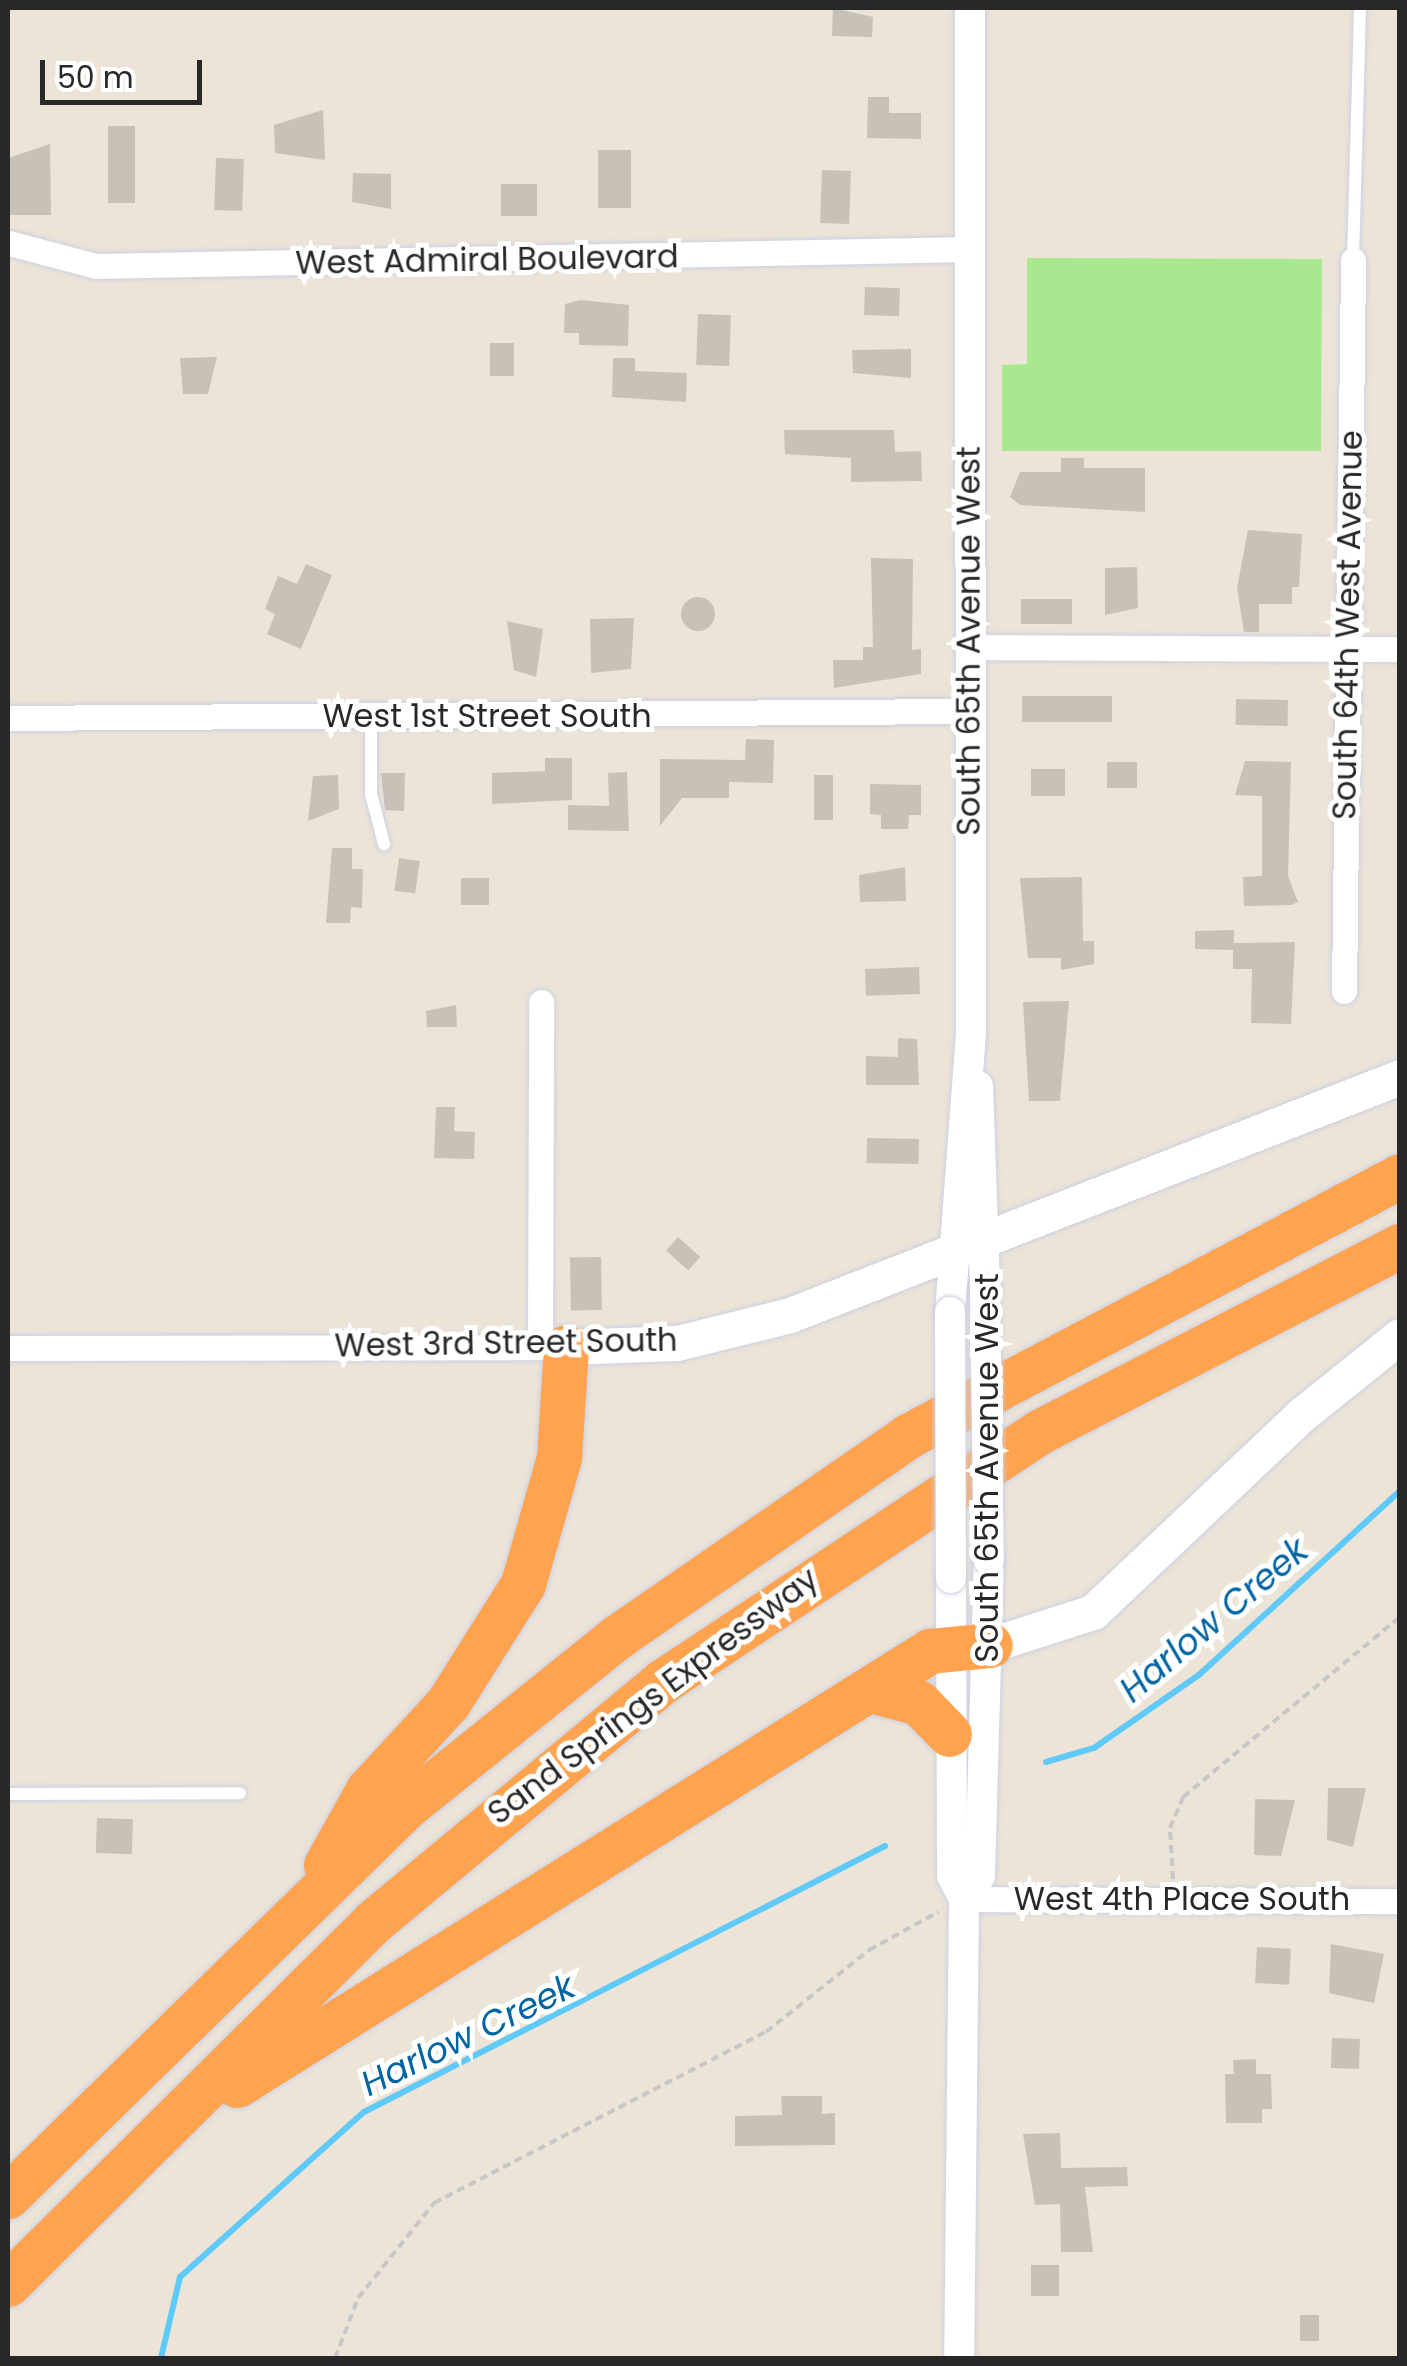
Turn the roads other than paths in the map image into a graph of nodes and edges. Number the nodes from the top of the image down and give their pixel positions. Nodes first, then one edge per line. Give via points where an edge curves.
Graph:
1 (970, 8) edge
2 (1360, 8) edge
3 (9, 243) edge
4 (970, 249) junction
5 (1353, 260) joint
6 (967, 647) junction
7 (1400, 649) edge
8 (1346, 650) junction
9 (967, 711) junction
10 (371, 717) junction
11 (8, 718) edge
12 (384, 844) dead end
13 (1344, 991) dead end
14 (541, 1002) dead end
15 (971, 1033) junction
16 (1400, 1076) edge
17 (1400, 1176) edge
18 (986, 1235) junction
19 (1400, 1246) edge
20 (948, 1256) junction
21 (1400, 1336) edge
22 (553, 1347) junction
23 (8, 1348) edge
24 (969, 1646) junction
25 (871, 1690) junction
26 (949, 1734) junction
27 (240, 1793) dead end
28 (8, 1794) edge
29 (964, 1898) junction
30 (1400, 1901) edge
31 (302, 1908) junction
32 (156, 2139) junction
33 (8, 2196) edge
34 (8, 2284) edge
35 (959, 2358) edge

1 - 4 street, South 65th Avenue West
2 - 5 lane
3 - 4 street, West Admiral Boulevard via 96,266
4 - 6 street, South 65th Avenue West
5 - 8 street, South 64th West Avenue
6 - 8 street
6 - 9 street, South 65th Avenue West
7 - 8 street
8 - 13 street, South 64th West Avenue
9 - 10 street, West 1st Street South
9 - 15 street, South 65th Avenue West
10 - 11 street, West 1st Street South
10 - 12 lane via 371,794
14 - 22 street
15 - 18 street, South 65th Avenue West via 987,1153
15 - 20 street, South 65th Avenue West
16 - 18 main road, West 3rd Street South
17 - 31 highway, Sand Springs Expressway via 1022,1372 780,1521 493,1734
18 - 20 main road, West 3rd Street South
18 - 24 street, South 65th Avenue West, bridge via 988,1560
19 - 32 highway, Sand Springs Expressway via 1042,1431 678,1670 374,1920
20 - 22 main road, West 3rd Street South via 707,1338
20 - 24 street, South 65th Avenue West, bridge via 951,1578
21 - 24 main road via 1300,1416 1093,1612
22 - 23 street, West 3rd Street South
22 - 31 highway via 556,1472 524,1584 448,1703 368,1790
24 - 25 highway
24 - 26 street, South 65th Avenue West
24 - 29 street, South 65th Avenue West via 980,1876
25 - 26 highway via 919,1702
25 - 32 highway
26 - 29 street, South 65th Avenue West via 952,1876
27 - 28 lane
29 - 30 street, West 4th Place South
29 - 35 street, South 65th Avenue West
31 - 33 highway, Sand Springs Expressway
32 - 34 highway, Sand Springs Expressway

